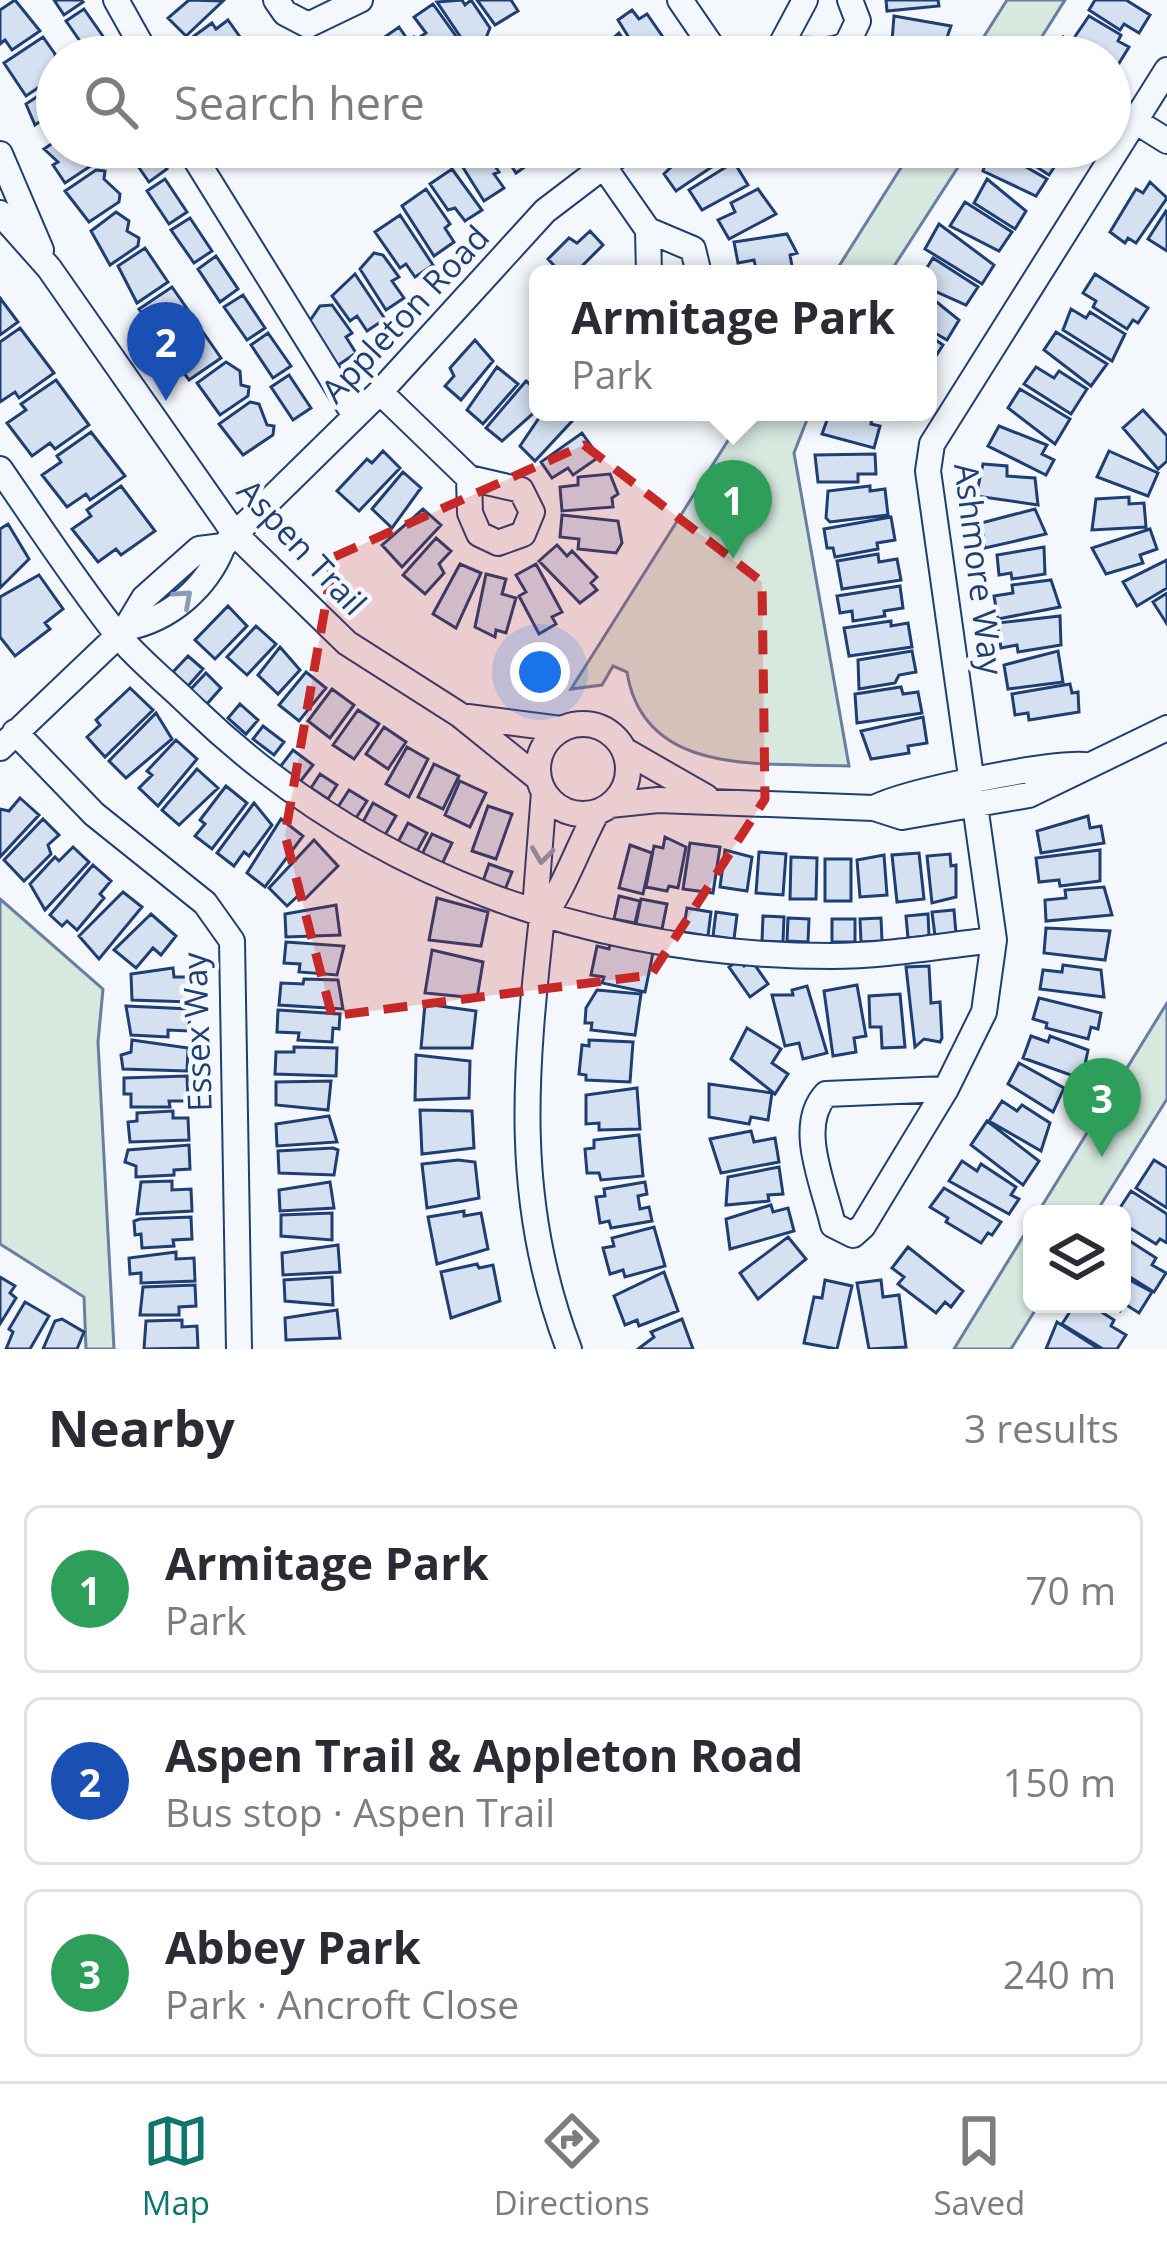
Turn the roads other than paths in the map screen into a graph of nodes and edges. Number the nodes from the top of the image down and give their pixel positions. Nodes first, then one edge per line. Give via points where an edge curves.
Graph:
1 (116, 0) edge
2 (276, 0) edge
3 (360, 0) edge
4 (680, 0) edge
5 (805, 0) edge
6 (850, 0) edge
7 (136, 36) edge
8 (704, 36) edge
9 (786, 36) edge
10 (851, 36) edge
11 (1167, 70) edge
12 (1136, 121) junction
13 (1131, 129) edge
14 (1167, 141) edge
15 (0, 154) edge
16 (201, 168) edge
17 (597, 168) edge
18 (605, 168) edge
19 (1106, 168) edge
20 (0, 213) edge
21 (648, 230) junction
22 (649, 265) edge
23 (697, 265) edge
24 (49, 268) junction
25 (380, 392) junction
26 (356, 416) junction
27 (0, 470) edge
28 (469, 478) dead end
29 (229, 540) junction
30 (122, 632) junction
31 (460, 715) junction
32 (1167, 728) edge
33 (561, 729) junction
34 (8, 740) edge
35 (624, 749) junction
36 (541, 785) junction
37 (976, 796) junction
38 (719, 803) junction
39 (604, 809) junction
40 (542, 917) junction
41 (994, 940) junction
42 (946, 1089) junction
43 (239, 1349) edge
44 (569, 1349) edge

1 - 7 street
2 - 3 street via 308,25
4 - 8 street
5 - 9 street
6 - 10 street via 858,21
11 - 12 street, Ashmore Way
12 - 13 street, Ashmore Way
12 - 14 street
15 - 24 street, Aspen Trail
16 - 26 street
17 - 25 street, Appleton Road via 545,211
18 - 21 street
19 - 37 street, Ashmore Way via 932,444 928,471
20 - 24 street, Aspen Trail
21 - 22 street
21 - 23 street via 693,249
24 - 29 street, Aspen Trail
25 - 26 street, Appleton Road
25 - 28 street
26 - 29 street, Appleton Road
27 - 30 street
29 - 30 street, Appleton Road via 199,549 144,598
29 - 31 street, Aspen Trail via 347,643
30 - 34 street, Appleton Road
30 - 40 street via 219,733 334,820 483,898
31 - 33 street, Aspen Trail
31 - 36 street, Aspen Trail
32 - 37 street, Aspen Trail via 1084,765 1055,764
33 - 35 street, Aspen Trail via 590,724
33 - 36 street via 542,750
34 - 43 street, Essex Way via 205,904 232,941
35 - 38 street, Aspen Trail
35 - 39 street via 627,780
36 - 39 street, Aspen Trail via 566,811
36 -> 40 street
37 - 38 street, Aspen Trail via 898,795 874,808
37 - 41 street, Ashmore Way
38 - 39 street, Aspen Trail via 658,800
39 - 40 street
40 - 41 street via 694,947 790,955
40 - 44 street via 524,1072 526,1170
41 - 42 street, Ashmore Way via 984,1012
42 - 42 street, Ashmore Way via 863,1226 843,1234 833,1225 813,1108 826,1094

